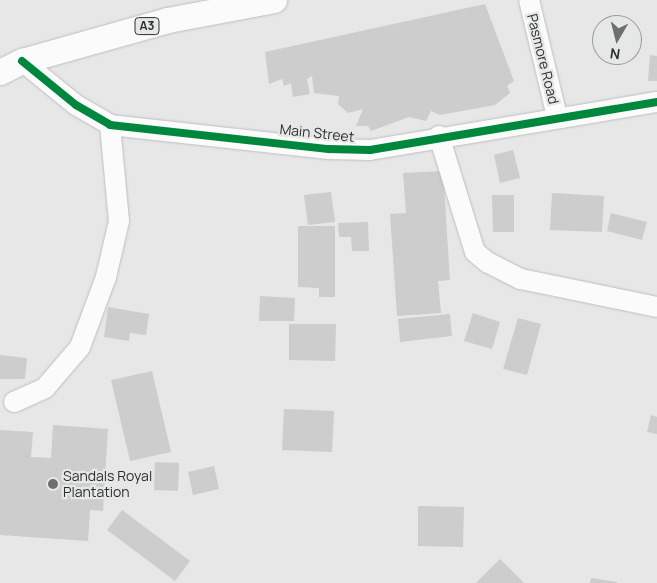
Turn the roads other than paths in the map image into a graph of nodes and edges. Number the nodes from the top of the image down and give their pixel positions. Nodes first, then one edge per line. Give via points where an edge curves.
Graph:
1 (274, 0) edge
2 (529, 0) edge
3 (22, 61) junction
4 (0, 72) edge
5 (657, 102) edge
6 (557, 117) junction
7 (110, 125) junction
8 (439, 136) junction
9 (657, 307) edge
10 (14, 402) dead end

1 - 3 main road, A3 via 168,20
2 - 6 street, Pasmore Road
3 - 4 main road, A3
3 - 7 street, Main Street via 76,105
5 - 6 street, Main Street
6 - 8 street, Main Street
7 - 8 street, Main Street via 329,149 370,150
7 - 10 street via 120,221 106,277 80,347 45,388
8 - 9 street via 475,252 487,262 521,279

